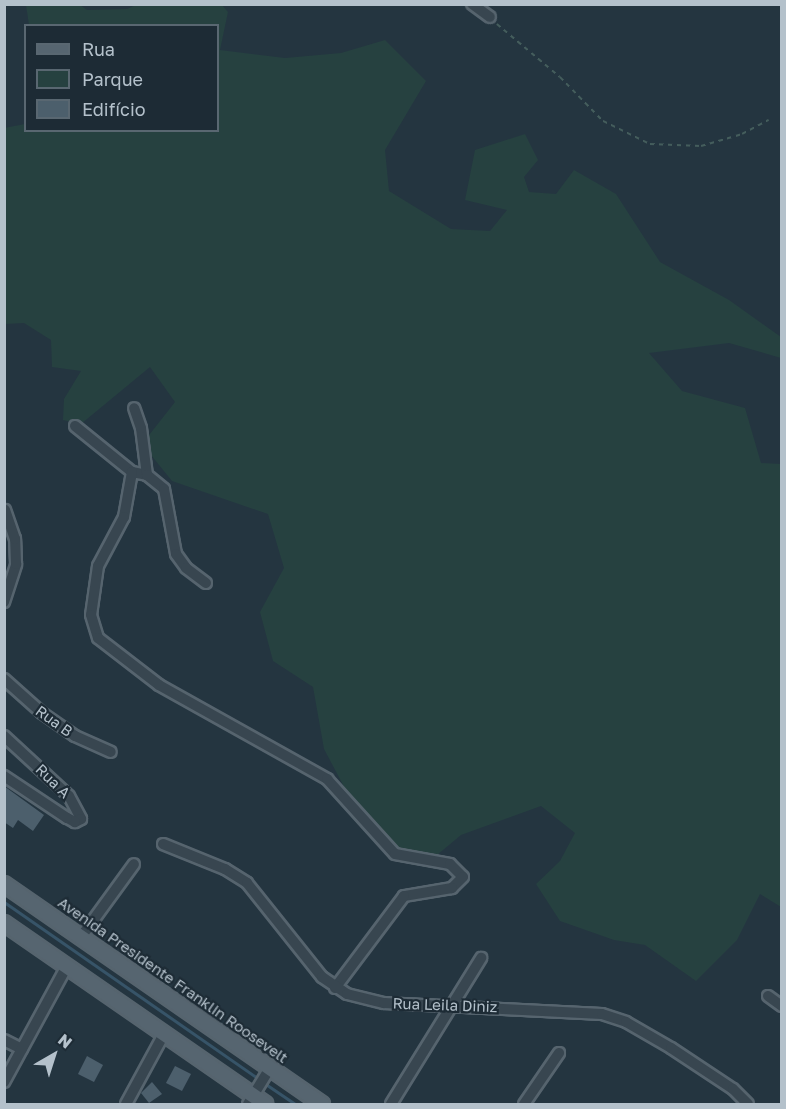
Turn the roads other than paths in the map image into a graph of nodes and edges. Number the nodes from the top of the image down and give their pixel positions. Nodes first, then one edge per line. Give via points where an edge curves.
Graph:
1 (471, 4) edge
2 (490, 17) road end
3 (134, 408) dead end
4 (75, 426) dead end
5 (132, 472) junction
6 (147, 475) junction
7 (5, 510) edge
8 (206, 583) dead end
9 (4, 602) edge
10 (4, 679) edge
11 (4, 736) edge
12 (111, 752) dead end
13 (4, 776) edge
14 (163, 844) dead end
15 (134, 864) dead end
16 (4, 884) edge
17 (4, 923) edge
18 (81, 937) junction
19 (482, 958) dead end
20 (67, 966) junction
21 (335, 988) junction
22 (768, 996) dead end
23 (452, 1005) junction
24 (782, 1006) edge
25 (164, 1034) junction
26 (4, 1040) edge
27 (22, 1049) junction
28 (559, 1053) dead end
29 (4, 1082) edge
30 (259, 1086) edge
31 (126, 1104) edge
32 (265, 1104) edge
33 (322, 1104) edge
34 (390, 1104) edge
35 (524, 1104) edge
36 (748, 1104) edge

1 - 2 street
3 - 6 street via 141,428
4 - 5 street
5 - 6 street
5 - 21 street via 124,517 98,566 91,615 98,638 159,685 322,775 394,854 450,864 463,877 452,888 404,896
6 - 8 street via 162,485 176,554 186,568
7 - 9 street via 15,539 16,564
10 - 12 street, Rua B via 75,736
11 - 13 street, Rua A via 69,796 82,816 79,822
14 - 21 street, Rua Leila Diniz via 225,869 247,883 295,947
15 - 18 street
16 - 18 main road, Avenida Presidente Franklin Roosevelt
17 - 20 main road, Avenida Presidente Franklin Roosevelt
18 - 30 main road, Avenida Presidente Franklin Roosevelt
19 - 23 street
20 - 25 main road, Avenida Presidente Franklin Roosevelt
20 - 27 street
21 - 23 street, Rua Leila Diniz via 365,1000
22 - 24 street
23 - 34 street
23 - 36 street, Rua Leila Diniz via 575,1010 626,1022 708,1071
25 - 30 main road, Avenida Presidente Franklin Roosevelt
25 - 31 street
26 - 27 street
27 - 29 street
28 - 35 street
30 - 32 main road, Avenida Presidente Franklin Roosevelt
30 - 33 main road, Avenida Presidente Franklin Roosevelt

